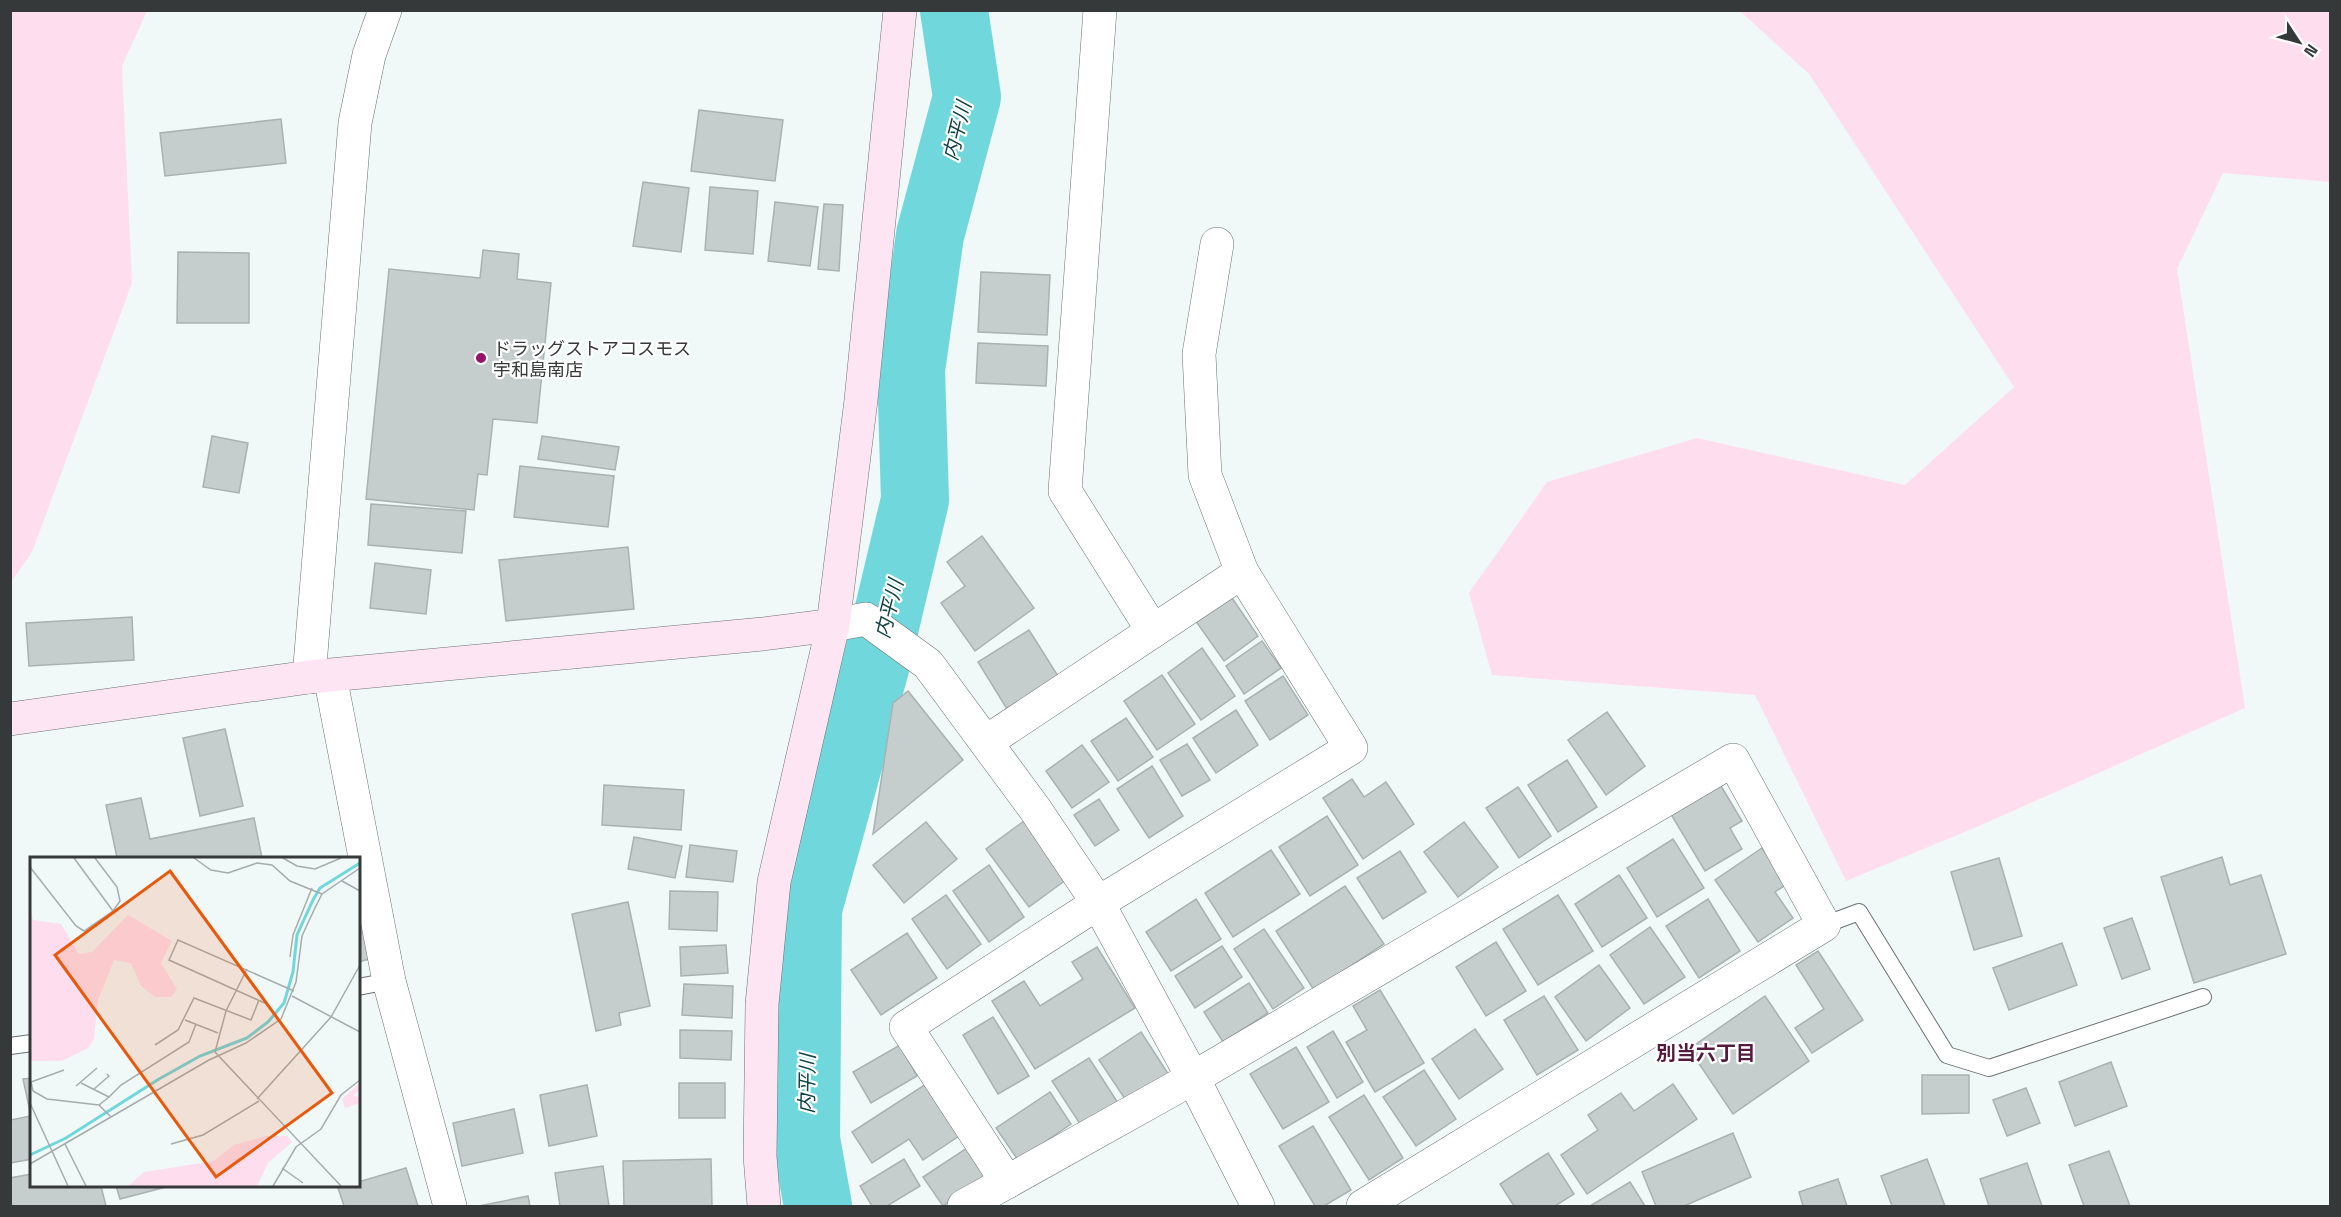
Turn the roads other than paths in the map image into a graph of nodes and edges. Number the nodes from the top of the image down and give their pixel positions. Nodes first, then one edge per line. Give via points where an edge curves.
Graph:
1 (385, 10) edge
2 (900, 10) edge
3 (1100, 10) edge
4 (1217, 244) dead end
5 (1242, 572) junction
6 (833, 625) junction
7 (1153, 631) junction
8 (320, 677) junction
9 (10, 719) edge
10 (986, 742) junction
11 (352, 857) edge
12 (1098, 903) junction
13 (360, 904) edge
14 (1824, 925) junction
15 (374, 984) edge
16 (2203, 997) dead end
17 (30, 1043) edge
18 (10, 1046) edge
19 (1193, 1078) junction
20 (1007, 1182) junction
21 (450, 1206) edge
22 (764, 1206) edge
23 (964, 1206) edge
24 (1258, 1206) edge
25 (1364, 1206) edge

1 - 8 street via 369,55 355,123
2 - 6 street via 861,400
3 - 7 street via 1065,491
4 - 5 street via 1199,354 1204,475
5 - 7 street
5 - 12 street via 1351,748
6 - 8 street
6 - 10 street via 866,619 911,650 928,664
6 - 22 street via 774,882 762,1004 760,1156
7 - 10 street
8 - 9 street
8 - 11 street
10 - 12 street
12 - 19 street
12 - 20 street via 906,1027
13 - 15 street
14 - 16 lane via 1859,912 1947,1055 1989,1068
14 - 19 street via 1733,760
14 - 25 street
15 - 21 street
17 - 18 lane
19 - 20 street
19 - 24 street
20 - 23 street

